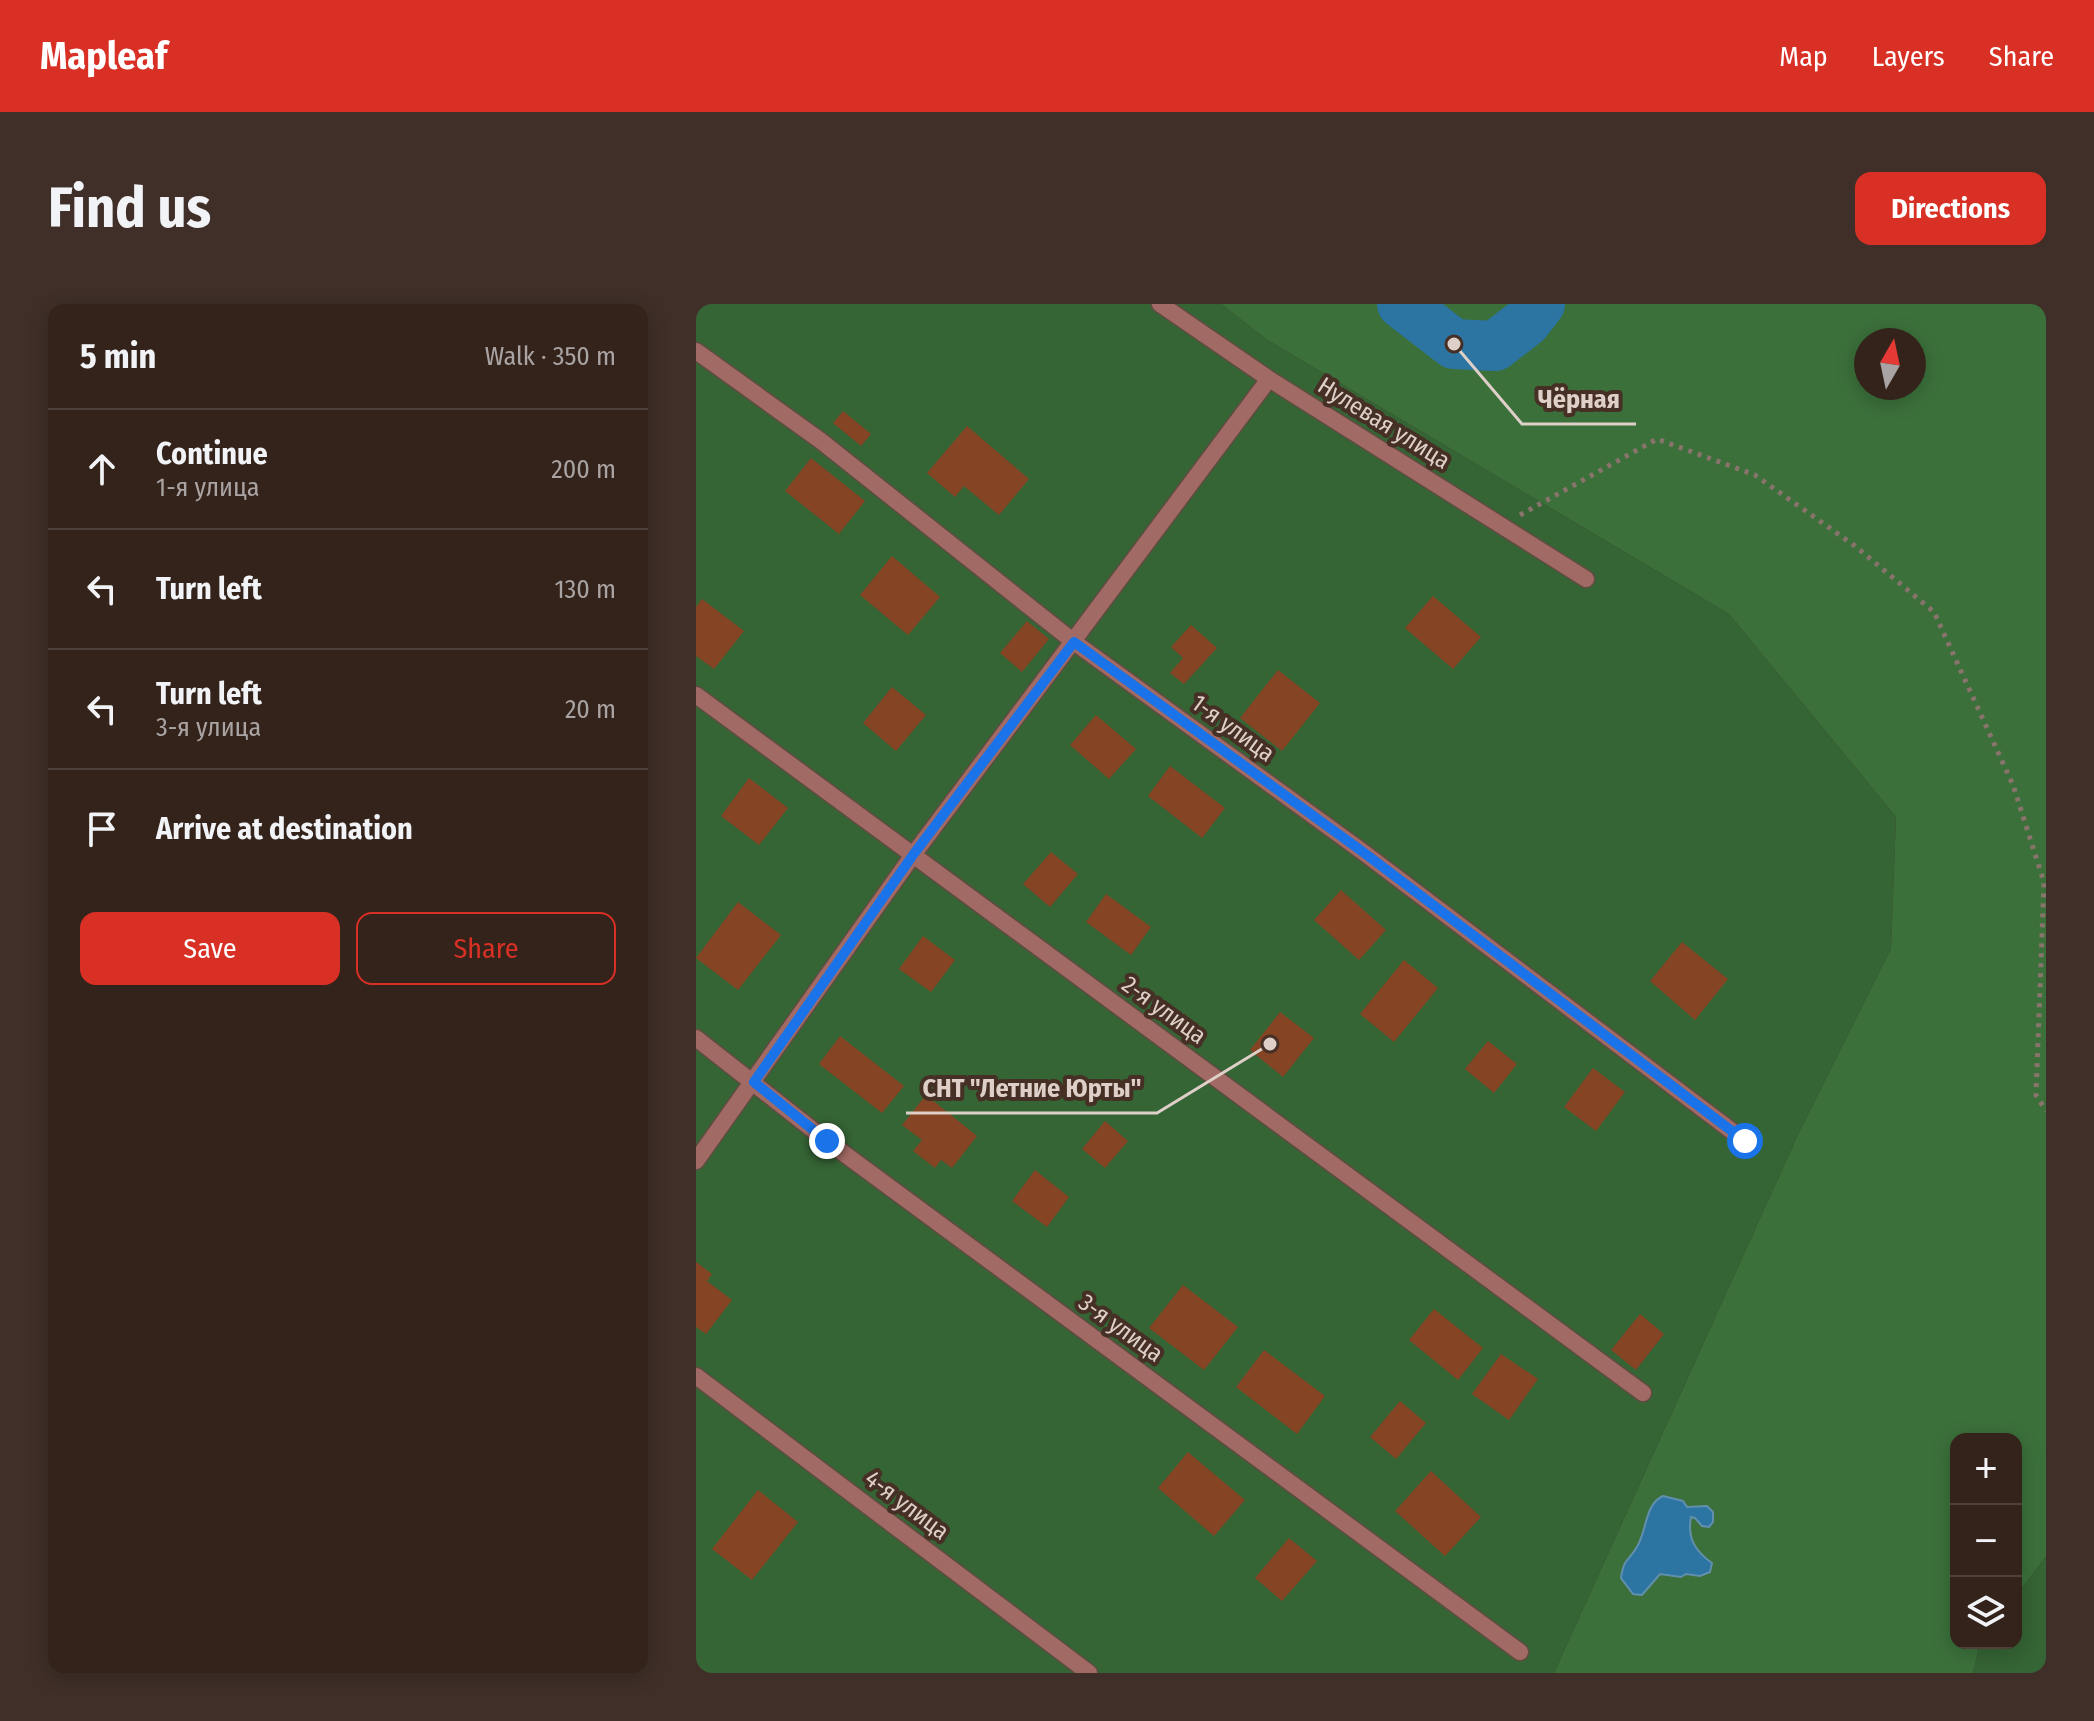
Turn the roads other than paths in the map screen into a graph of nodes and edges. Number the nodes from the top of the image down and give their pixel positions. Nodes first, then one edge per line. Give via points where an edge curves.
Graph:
1 (1160, 304) edge
2 (696, 351) edge
3 (1269, 379) junction
4 (1586, 579) dead end
5 (1074, 642) junction
6 (696, 695) edge
7 (913, 855) junction
8 (696, 1038) edge
9 (754, 1082) junction
10 (1745, 1141) dead end
11 (696, 1161) edge
12 (696, 1376) edge
13 (1643, 1393) dead end
14 (1520, 1652) dead end
15 (1089, 1673) edge

1 - 3 street, Нулевая улица
2 - 5 street, 1-я улица via 821,441
3 - 4 street, Нулевая улица
3 - 5 street
5 - 7 street
5 - 10 street, 1-я улица
6 - 7 street, 2-я улица
7 - 9 street
7 - 13 street, 2-я улица
8 - 9 street, 3-я улица
9 - 11 street
9 - 14 street, 3-я улица
12 - 15 street, 4-я улица

